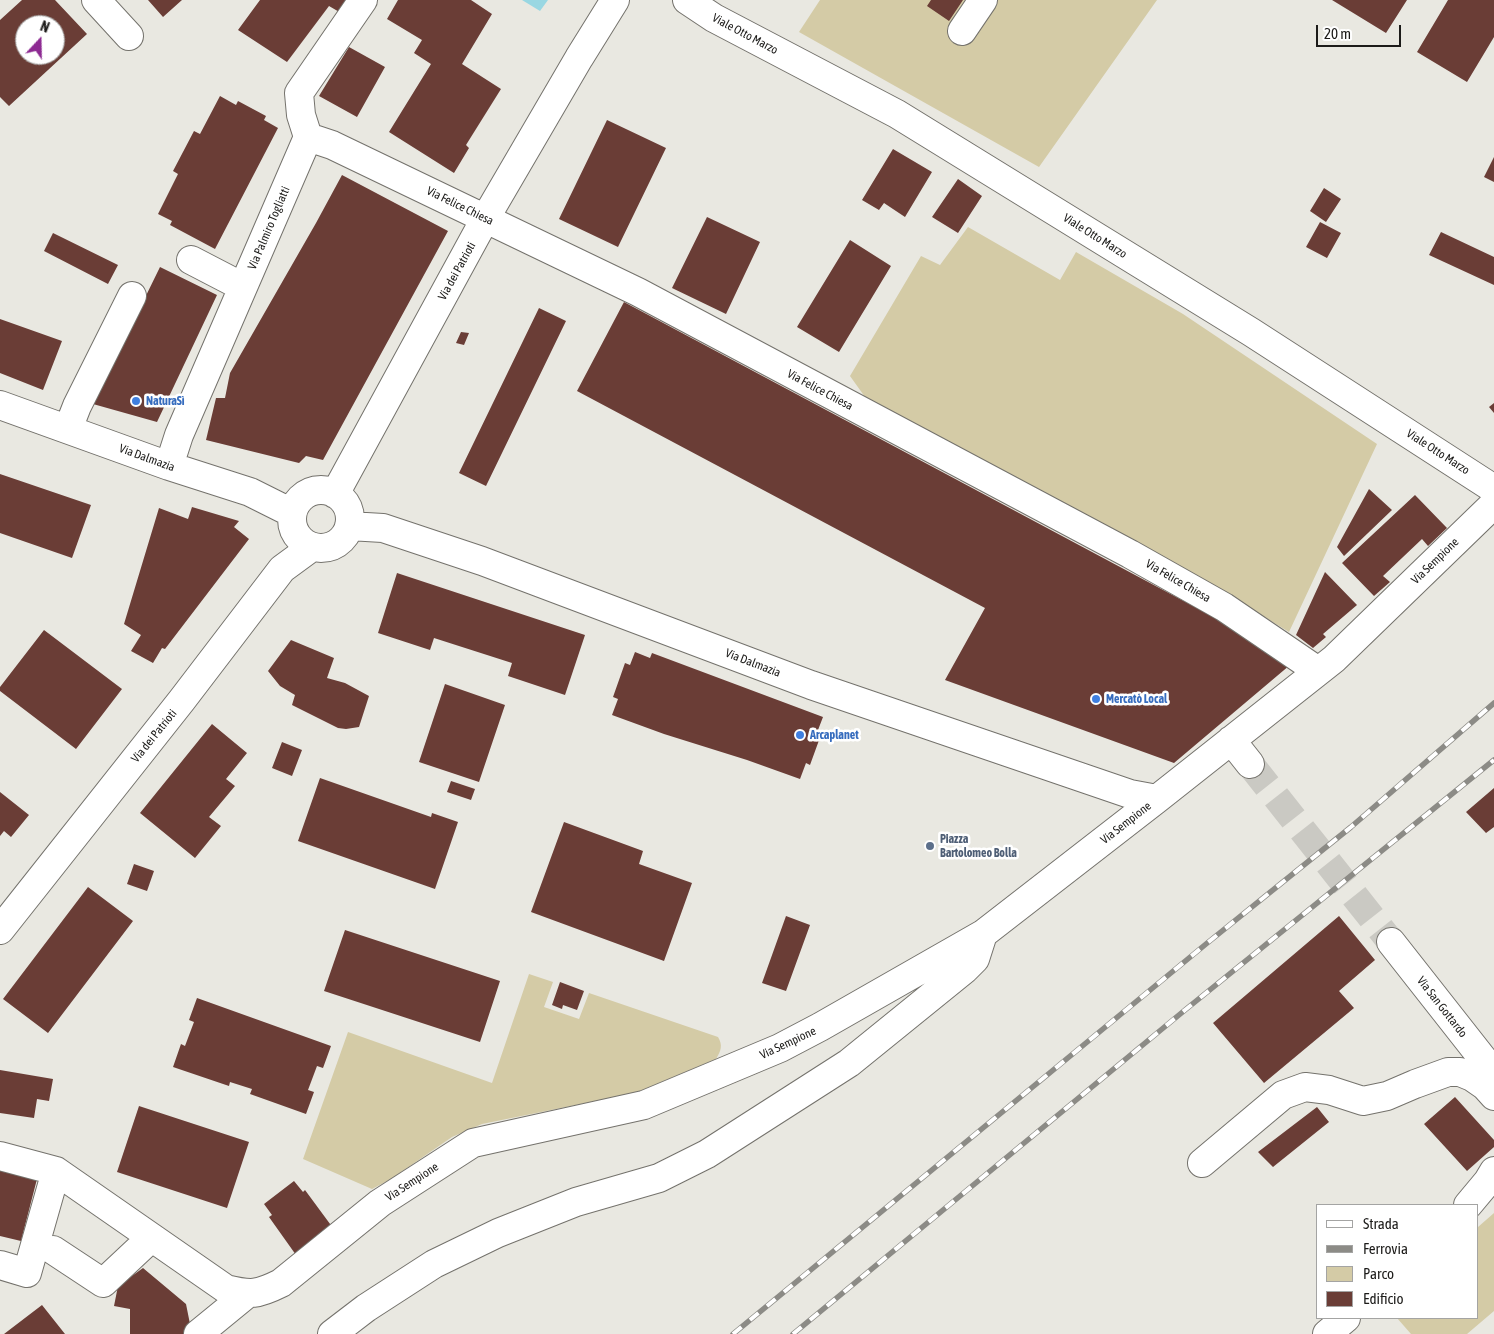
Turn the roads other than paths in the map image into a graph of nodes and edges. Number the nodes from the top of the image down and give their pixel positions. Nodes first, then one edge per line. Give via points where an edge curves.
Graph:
1 (96, 0) edge
2 (363, 0) edge
3 (615, 0) edge
4 (687, 0) edge
5 (983, 0) edge
6 (962, 31) dead end
7 (128, 36) dead end
8 (308, 137) junction
9 (485, 219) junction
10 (191, 260) dead end
11 (243, 287) junction
12 (132, 296) dead end
13 (0, 404) edge
14 (68, 429) junction
15 (170, 466) junction
16 (1494, 489) edge
17 (335, 494) junction
18 (1494, 504) edge
19 (292, 513) junction
20 (349, 526) junction
21 (312, 547) junction
22 (1318, 671) junction
23 (1231, 740) junction
24 (1250, 764) tunnel mouth
25 (1157, 799) junction
26 (0, 930) edge
27 (983, 934) junction
28 (1390, 942) tunnel mouth
29 (1494, 1073) edge
30 (1494, 1096) edge
31 (0, 1156) edge
32 (1202, 1163) dead end
33 (56, 1171) junction
34 (1494, 1171) edge
35 (1469, 1204) edge
36 (151, 1238) junction
37 (54, 1250) dead end
38 (0, 1265) edge
39 (247, 1294) junction
40 (1345, 1319) edge
41 (198, 1334) edge
42 (332, 1334) edge
43 (1327, 1334) edge

1 - 7 street
2 - 8 street via 299,93
3 - 9 street, Via dei Patrioti
4 - 16 street, Viale Otto Marzo via 714,18 906,119 1251,332
5 - 6 street
8 - 9 street, Via Felice Chiesa via 332,145
8 - 11 street, Via Palmiro Togliatti
9 - 17 street, Via dei Patrioti
9 - 22 street, Via Felice Chiesa via 638,292 1130,554 1224,607
10 - 11 street
11 - 15 street, Via Palmiro Togliatti via 179,435
12 - 14 street
13 - 14 street, Via Dalmazia
14 - 15 street, Via Dalmazia
15 - 19 street, Via Dalmazia via 250,492
17 - 19 street via 318,490 309,492 295,504
17 - 20 street via 348,508
18 - 22 street, Via Sempione
19 - 21 street via 295,534
20 - 21 street via 339,542 322,548
20 - 25 street, Via Dalmazia via 383,528 482,560 811,685 1130,794
21 - 26 street, Via dei Patrioti via 282,569
22 - 23 street, Via Sempione
23 - 24 street
23 - 25 street, Via Sempione
25 - 27 street, Via Sempione
27 - 39 street, Via Sempione via 780,1048 644,1105 473,1143 380,1203 280,1283
27 - 42 street via 975,959 965,969 857,1057 707,1154 659,1178 576,1202 498,1233 434,1264
28 - 29 street, Via San Gottardo
30 - 32 street via 1472,1076 1460,1072 1448,1072 1387,1096 1363,1101 1329,1090 1305,1088 1283,1095
31 - 33 street
33 - 36 street
33 - 38 street via 27,1273
34 - 35 street
36 - 37 street via 103,1283
36 - 39 street via 226,1289
39 - 41 street
40 - 43 street

